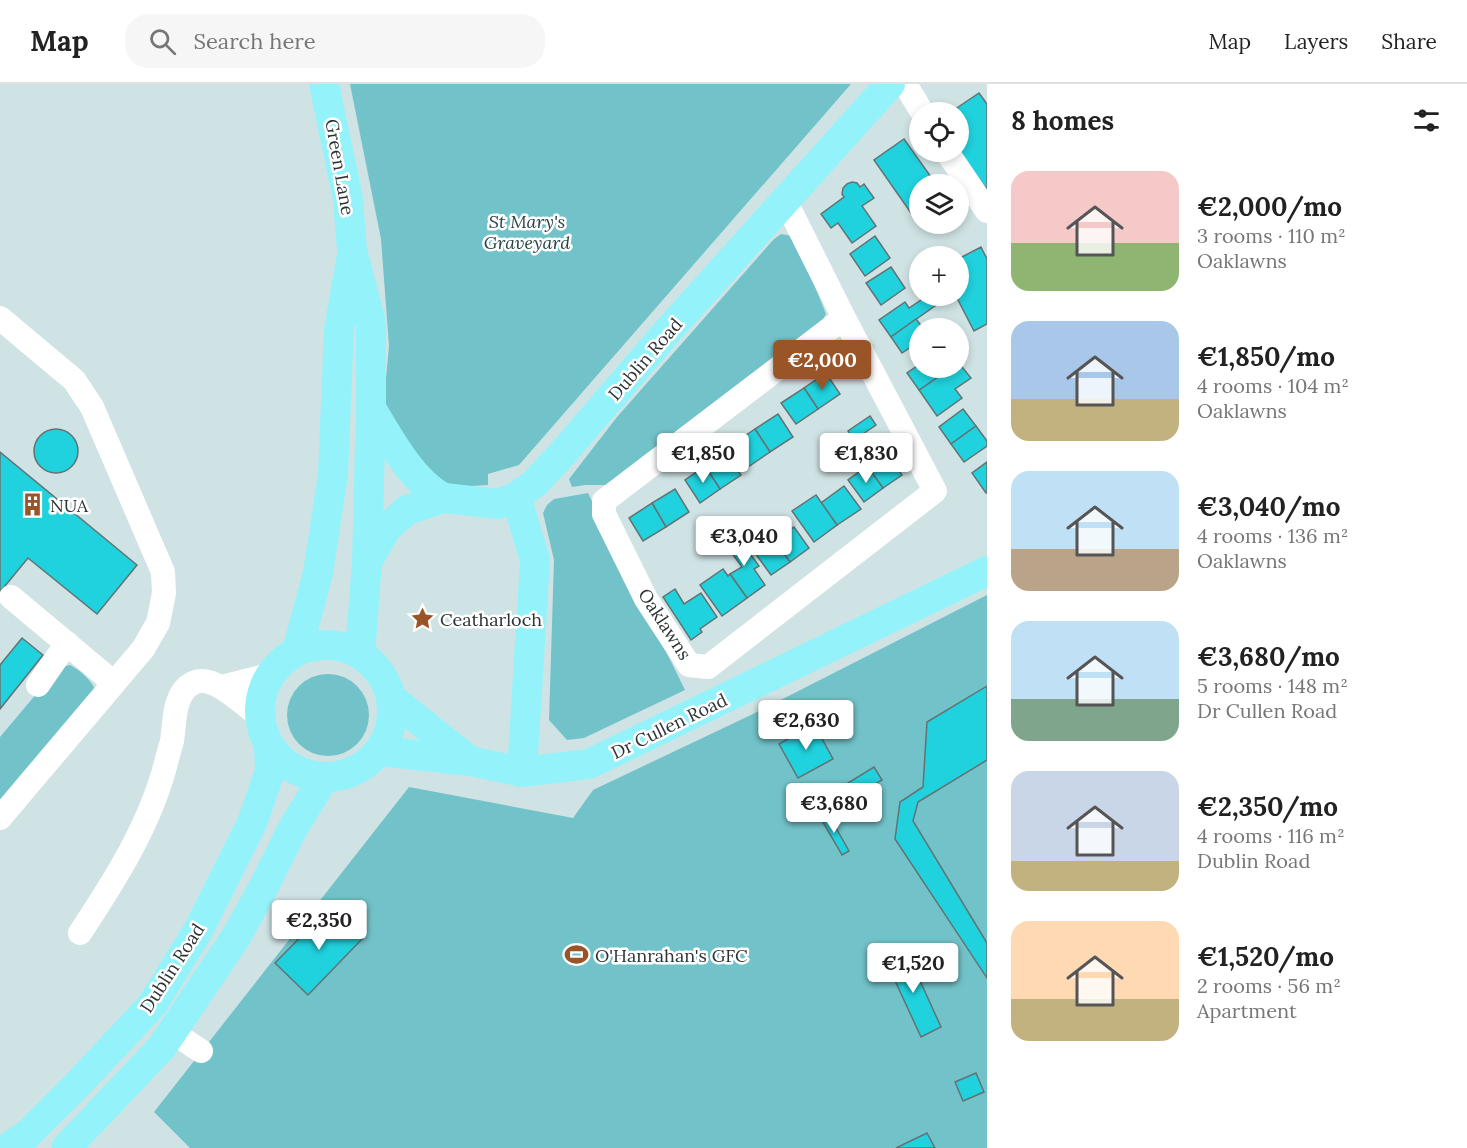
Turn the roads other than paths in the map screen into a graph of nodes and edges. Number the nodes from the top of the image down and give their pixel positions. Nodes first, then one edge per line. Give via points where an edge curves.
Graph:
1 (324, 84) edge
2 (890, 84) edge
3 (905, 84) edge
4 (916, 102) edge
5 (954, 162) edge
6 (785, 200) junction
7 (987, 211) edge
8 (352, 250) junction
9 (0, 318) edge
10 (844, 318) junction
11 (371, 408) junction
12 (439, 495) junction
13 (516, 497) junction
14 (330, 498) junction
15 (368, 499) junction
16 (367, 562) junction
17 (987, 571) edge
18 (11, 597) dead end
19 (67, 643) junction
20 (297, 651) junction
21 (360, 654) junction
22 (270, 675) junction
23 (114, 682) junction
24 (38, 685) dead end
25 (222, 687) junction
26 (392, 698) junction
27 (259, 716) junction
28 (269, 747) junction
29 (379, 751) junction
30 (470, 760) junction
31 (522, 772) junction
32 (324, 778) junction
33 (0, 818) edge
34 (80, 933) dead end
35 (172, 1032) junction
36 (201, 1051) dead end
37 (8, 1148) edge
38 (66, 1148) edge

1 - 8 main road, Green Lane via 348,199
2 - 6 main road, Dublin Road
3 - 4 street
5 - 7 street
6 - 10 street, Oaklawns
6 - 13 main road, Dublin Road via 536,483
8 - 11 main road via 371,323
8 - 14 main road via 339,329
9 - 23 street via 74,380 92,407 162,572 164,593 158,623 143,649
10 - 10 street, Oaklawns via 935,491 708,667 689,665 646,599 604,514 604,501
11 - 12 main road via 399,455
11 - 15 main road
12 - 13 main road, Dublin Road via 498,504
12 - 15 main road
12 - 16 main road, Dublin Road via 407,510 386,529
13 - 31 main road via 535,560
14 - 15 main road
14 - 20 main road via 318,573
15 - 16 main road
16 - 21 main road
17 - 31 main road, Dr Cullen Road via 589,764
18 - 19 street
19 - 23 street
19 - 24 street
20 - 21 main road via 318,645 340,646
20 - 22 main road
21 - 26 main road via 375,666
22 - 25 street
22 - 27 main road via 261,694
23 - 33 street
25 - 27 street
25 - 34 street via 203,680 191,684 181,695 162,780 135,844
26 - 29 main road via 388,735
26 - 30 main road
27 - 28 main road
28 - 32 main road via 283,763 302,774
28 - 37 main road, Dublin Road via 270,771 252,823 199,929 153,1005 27,1136
29 - 30 main road, Dr Cullen Road
29 - 32 main road via 364,766 345,776
30 - 31 main road, Dr Cullen Road
32 - 35 main road, Dublin Road via 236,937
35 - 36 street
35 - 38 main road, Dublin Road

